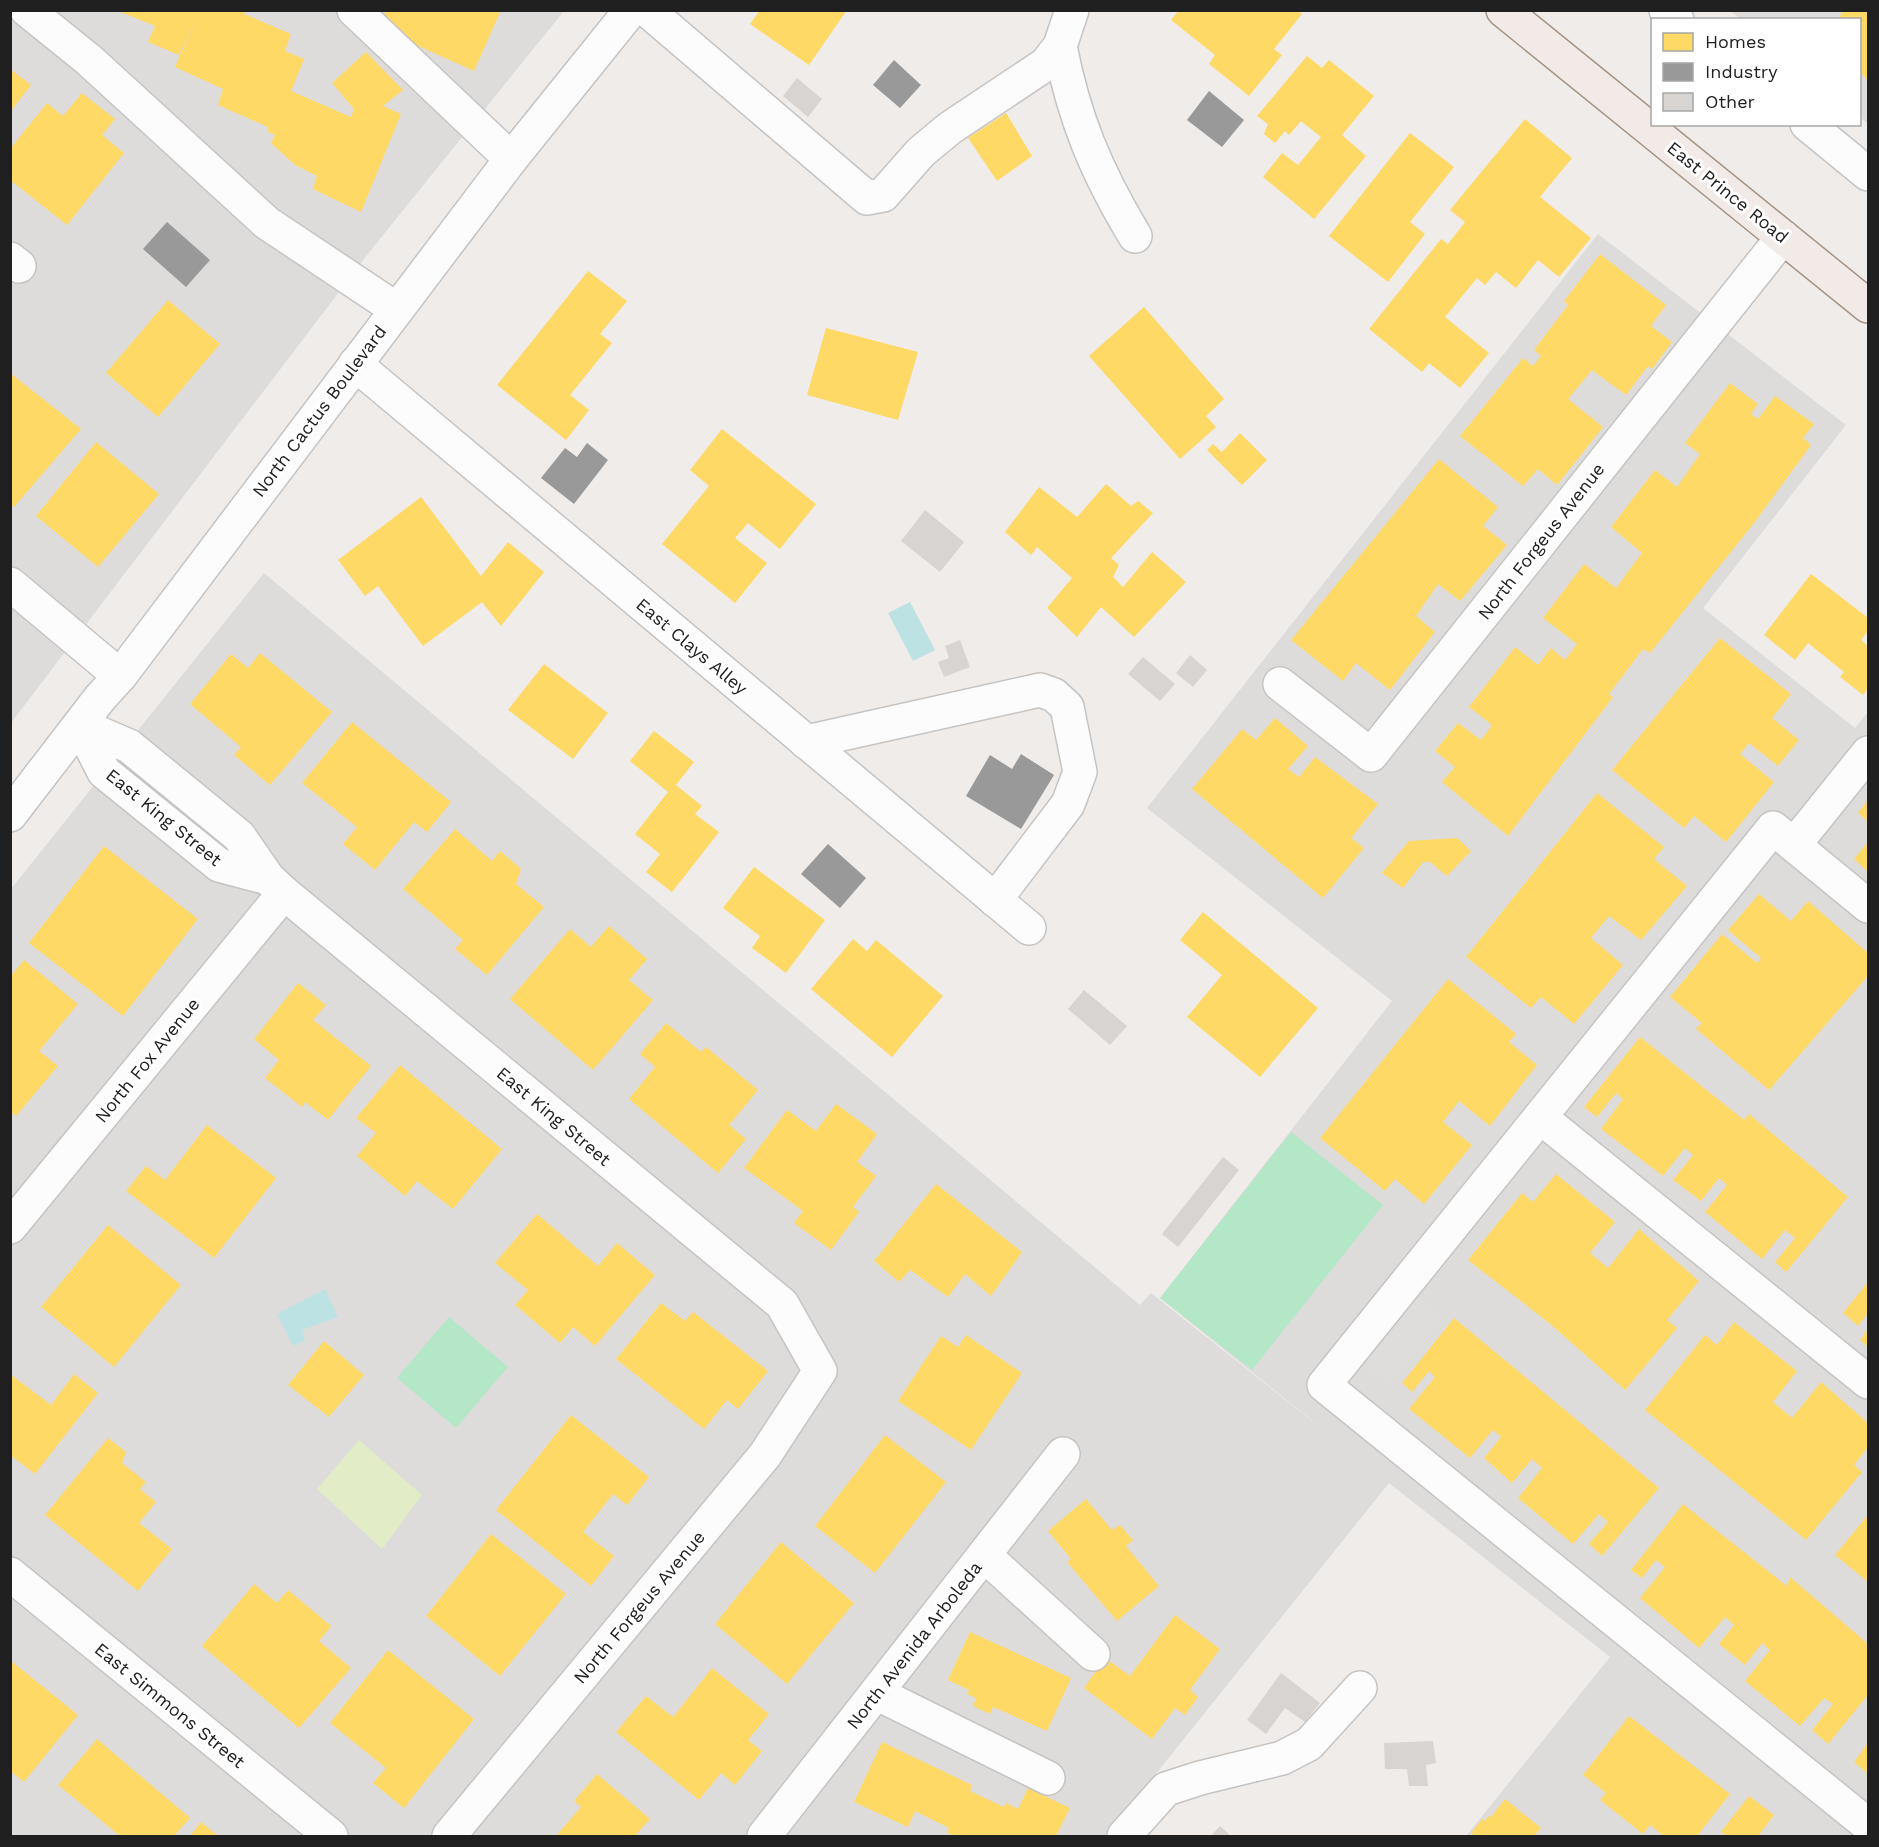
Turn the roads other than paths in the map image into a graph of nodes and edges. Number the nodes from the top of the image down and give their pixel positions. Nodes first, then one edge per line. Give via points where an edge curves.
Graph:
1 (27, 10) edge
2 (354, 10) edge
3 (631, 10) edge
4 (647, 10) edge
5 (1072, 10) edge
6 (1503, 10) edge
7 (1060, 46) junction
8 (1809, 126) edge
9 (511, 159) junction
10 (1869, 174) edge
11 (1135, 236) dead end
12 (1783, 237) junction
13 (1869, 306) edge
14 (396, 309) junction
15 (355, 364) junction
16 (10, 584) edge
17 (120, 676) junction
18 (1280, 684) dead end
19 (80, 725) junction
20 (806, 742) junction
21 (1869, 753) edge
22 (10, 815) edge
23 (1794, 845) junction
24 (276, 886) junction
25 (995, 900) junction
26 (1869, 906) edge
27 (1029, 928) dead end
28 (1540, 1117) junction
29 (10, 1227) edge
30 (820, 1371) joint
31 (1869, 1382) edge
32 (1063, 1454) dead end
33 (984, 1555) junction
34 (10, 1574) edge
35 (1093, 1654) dead end
36 (1360, 1688) dead end
37 (876, 1693) junction
38 (1048, 1778) dead end
39 (1869, 1825) edge
40 (330, 1836) edge
41 (449, 1836) edge
42 (764, 1836) edge
43 (1124, 1836) edge

1 - 14 street via 89,60 267,223
2 - 9 street
3 - 9 street, North Cactus Boulevard
4 - 7 street via 867,198 883,195 921,152 1046,64
5 - 7 street
6 - 12 main road, East Prince Road
7 - 11 street via 1078,120 1109,194
8 - 10 street
9 - 14 street, North Cactus Boulevard
12 - 13 main road, East Prince Road
12 - 18 street, North Forgeus Avenue via 1371,755
14 - 15 street, North Cactus Boulevard
15 - 17 street, North Cactus Boulevard
15 - 20 street, East Clays Alley
16 - 17 street
17 - 19 street, North Cactus Boulevard
19 - 22 street, North Cactus Boulevard
19 - 24 street, East King Street via 129,746 239,836
20 - 25 street, East Clays Alley
20 - 25 street via 1040,690 1054,695 1067,707 1080,772 1068,804
21 - 23 street
23 - 26 street
23 - 28 street via 1773,828
24 - 29 street, North Fox Avenue
24 - 30 street, East King Street via 782,1304
25 - 27 street, East Clays Alley
28 - 31 street
28 - 39 street via 1324,1385
30 - 41 street, North Forgeus Avenue via 765,1455
32 - 33 street, North Avenida Arboleda
33 - 35 street
33 - 37 street, North Avenida Arboleda
34 - 40 street, East Simmons Street
36 - 43 street via 1309,1744 1281,1758 1166,1789
37 - 38 street
37 - 42 street, North Avenida Arboleda

